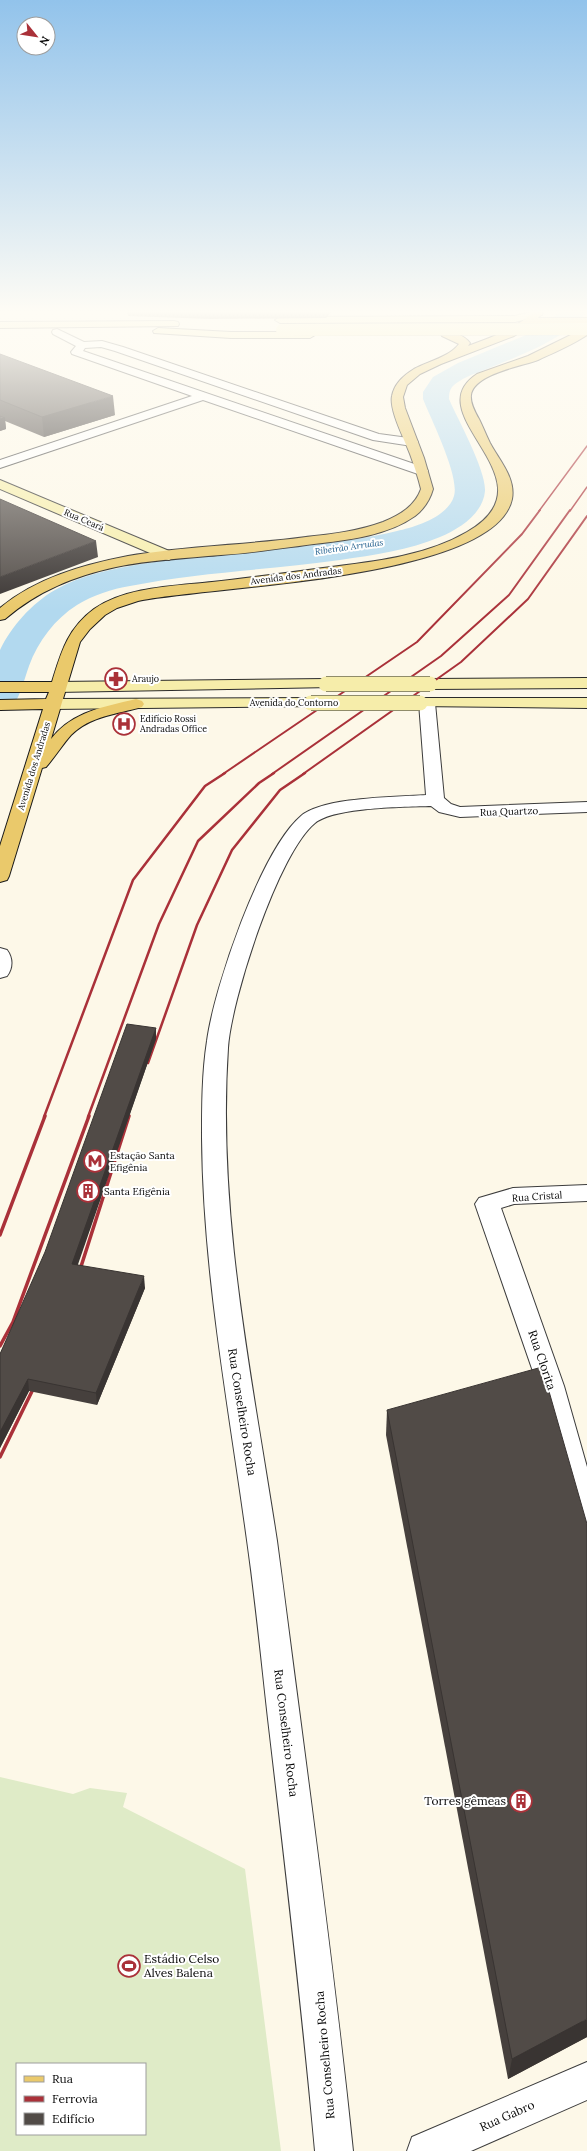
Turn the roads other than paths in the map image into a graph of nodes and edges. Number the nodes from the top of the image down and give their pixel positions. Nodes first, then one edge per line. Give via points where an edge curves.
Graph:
1 (160, 410) edge
2 (245, 410) edge
3 (299, 410) edge
4 (400, 410) edge
5 (469, 410) edge
6 (360, 431) junction
7 (333, 441) junction
8 (412, 442) junction
9 (0, 464) edge
10 (422, 471) junction
11 (0, 484) edge
12 (169, 556) junction
13 (0, 616) edge
14 (587, 683) edge
15 (0, 687) edge
16 (57, 687) junction
17 (423, 703) junction
18 (587, 703) edge
19 (53, 704) junction
20 (136, 704) junction
21 (0, 705) edge
22 (35, 768) junction
23 (435, 800) junction
24 (587, 807) edge
25 (0, 876) edge
26 (0, 954) edge
27 (0, 972) edge
28 (587, 1193) edge
29 (488, 1204) joint
30 (587, 1519) edge
31 (587, 2081) edge
32 (334, 2151) edge
33 (426, 2151) edge

1 - 9 street
2 - 7 street
3 - 6 street
4 - 8 main road
5 - 16 main road, Avenida dos Andradas via 484,443 498,465 506,490 504,503 498,514 473,535 435,552 386,564 196,588 136,598 113,605 96,614 83,626 72,642
6 - 7 street
6 - 8 street
7 - 10 street
8 - 10 main road
10 - 12 main road via 427,490 424,498 407,515 390,523 340,536 263,548
11 - 12 street, Rua Ceará
12 - 13 main road via 118,562 71,574 19,598
14 - 16 street, Avenida do Contorno, bridge
15 - 16 main road, Avenida do Contorno
16 - 19 main road, Avenida dos Andradas
17 - 18 street, Avenida do Contorno
17 - 20 street, Avenida do Contorno, bridge
17 - 23 street
19 - 20 street, Avenida do Contorno
19 - 21 main road, Avenida do Contorno
19 - 22 main road, Avenida dos Andradas
20 - 22 main road via 78,721 66,730
22 - 25 main road, Avenida dos Andradas
23 - 24 street, Rua Quartzo via 445,808 460,812
23 - 32 street, Rua Conselheiro Rocha via 320,812 300,826 286,847 253,918 217,1039 213,1127 219,1231 232,1347 261,1536 318,1989
26 - 27 street
28 - 29 street, Rua Cristal via 513,1196
29 - 30 street, Rua Clorita via 551,1386
31 - 33 street, Rua Gabro

